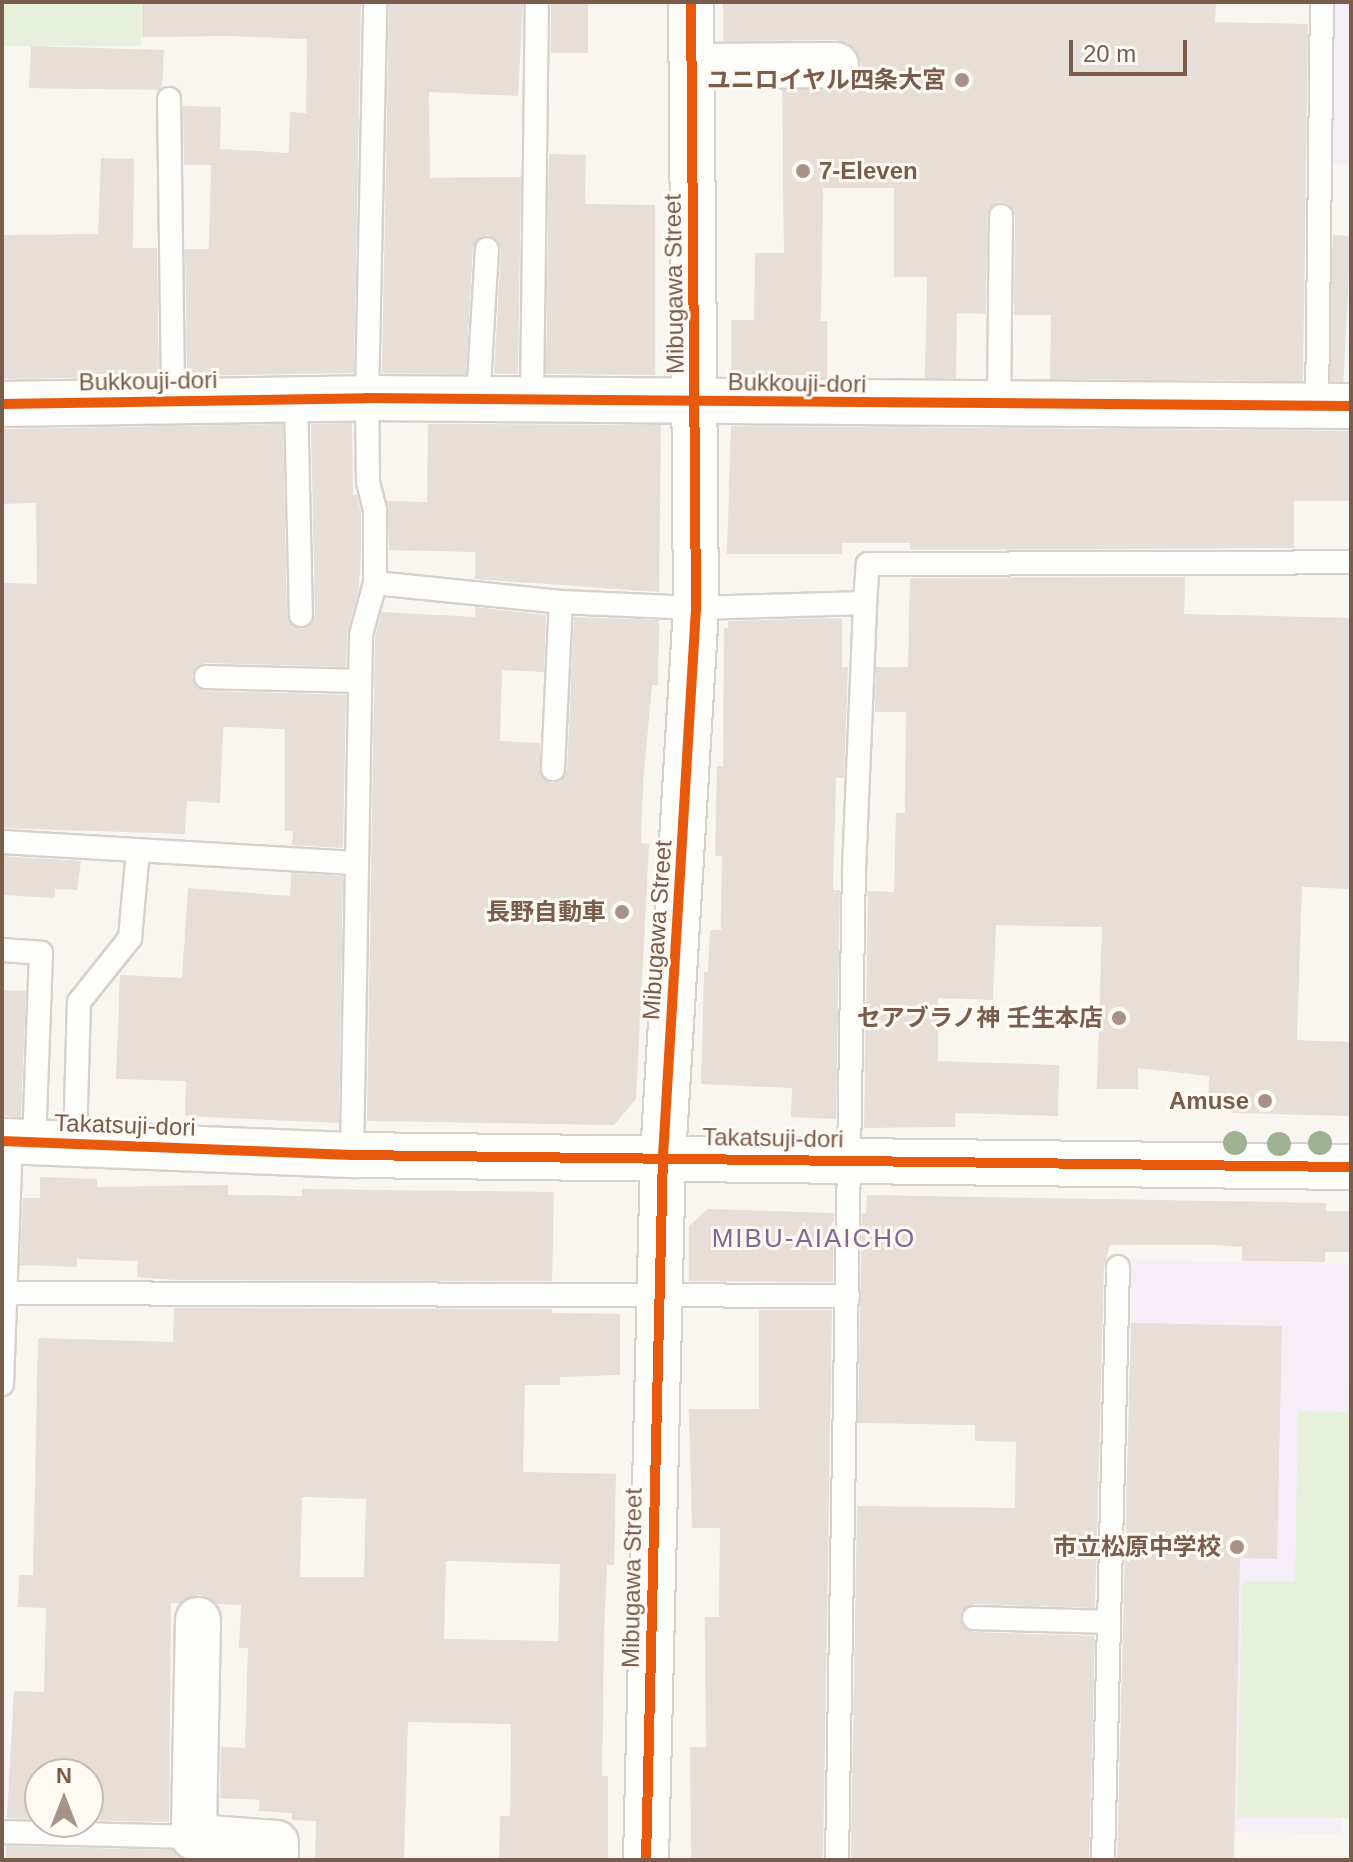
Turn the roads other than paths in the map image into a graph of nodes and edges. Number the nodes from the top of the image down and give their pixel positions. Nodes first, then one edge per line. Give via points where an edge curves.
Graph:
1 (375, 2) edge
2 (537, 2) edge
3 (691, 2) edge
4 (1322, 2) edge
5 (836, 65) dead end
6 (692, 66) junction
7 (169, 99) dead end
8 (1001, 216) dead end
9 (487, 249) dead end
10 (367, 398) junction
11 (296, 399) junction
12 (478, 400) junction
13 (173, 401) junction
14 (532, 402) junction
15 (695, 402) junction
16 (2, 404) edge
17 (999, 405) junction
18 (1334, 406) edge
19 (1351, 562) edge
20 (375, 583) junction
21 (561, 602) junction
22 (865, 603) junction
23 (696, 608) junction
24 (301, 615) dead end
25 (206, 677) dead end
26 (360, 681) junction
27 (553, 769) dead end
28 (2, 842) edge
29 (138, 850) junction
30 (356, 863) junction
31 (2, 950) edge
32 (30, 1142) edge
33 (352, 1155) junction
34 (663, 1156) junction
35 (851, 1160) junction
36 (1351, 1167) edge
37 (1118, 1267) dead end
38 (5, 1293) junction
39 (658, 1295) junction
40 (848, 1296) junction
41 (2, 1384) edge
42 (974, 1618) dead end
43 (198, 1620) dead end
44 (1109, 1622) junction
45 (2, 1832) edge
46 (194, 1837) junction
47 (276, 1860) edge
48 (646, 1860) edge
49 (837, 1860) edge
50 (1103, 1860) edge

1 - 10 lane
2 - 14 lane
3 - 6 street, Mibugawa Street
4 - 18 lane
5 - 6 street
6 - 15 street, Mibugawa Street
7 - 13 lane
8 - 17 lane
9 - 12 lane
10 - 11 street, Bukkouji-dori
10 - 12 street, Bukkouji-dori
10 - 20 lane
11 - 13 street, Bukkouji-dori
11 - 24 lane
12 - 14 street, Bukkouji-dori
13 - 16 street, Bukkouji-dori
14 - 15 street, Bukkouji-dori
15 - 17 street, Bukkouji-dori
15 - 23 street, Mibugawa Street
17 - 18 street, Bukkouji-dori
19 - 22 lane via 868,564
20 - 21 lane
20 - 26 lane via 361,635
21 - 23 lane
21 - 27 lane
22 - 23 lane
22 - 35 lane via 854,870
23 - 34 street, Mibugawa Street
25 - 26 lane
26 - 30 lane
28 - 29 lane
29 - 30 lane
29 - 32 lane via 130,938 79,1002
30 - 33 lane
31 - 32 lane via 41,953
32 - 33 street, Takatsuji-dori
32 - 38 lane
33 - 34 street, Takatsuji-dori
34 - 35 street, Takatsuji-dori
34 - 39 street, Mibugawa Street
35 - 36 street, Takatsuji-dori
35 - 40 lane
37 - 44 lane
38 - 39 lane
38 - 41 lane
39 - 40 lane
39 - 48 street, Mibugawa Street
40 - 49 lane
42 - 44 lane
43 - 46 street
44 - 50 lane
45 - 46 lane
46 - 47 street via 276,1843

